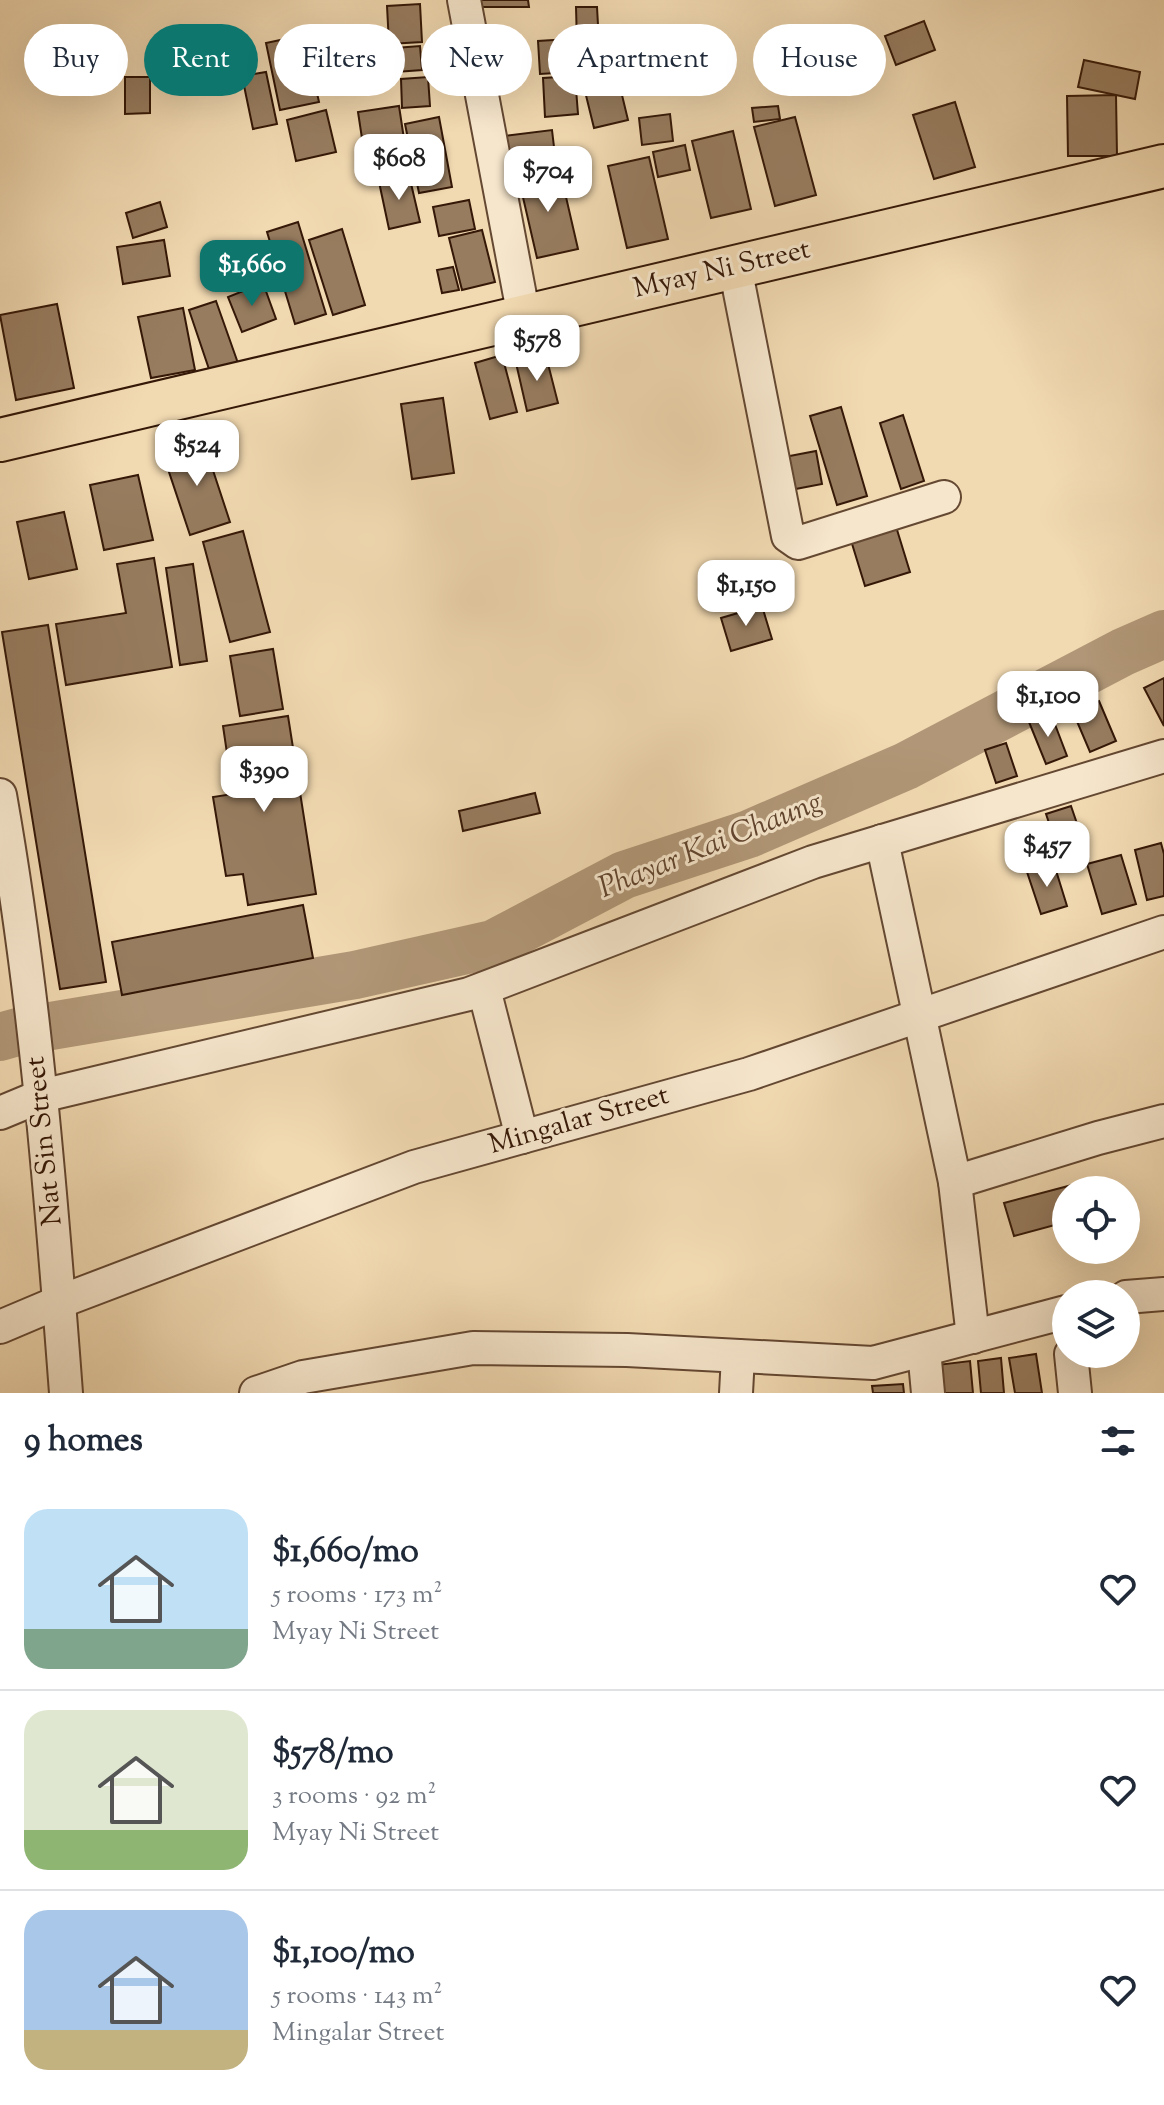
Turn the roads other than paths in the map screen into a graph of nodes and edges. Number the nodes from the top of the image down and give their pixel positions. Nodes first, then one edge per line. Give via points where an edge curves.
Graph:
1 (464, 0) edge
2 (1164, 166) edge
3 (735, 267) junction
4 (524, 317) junction
5 (0, 440) edge
6 (944, 497) dead end
7 (1164, 756) edge
8 (0, 795) edge
9 (882, 841) junction
10 (8, 887) edge
11 (1164, 932) edge
12 (484, 989) junction
13 (920, 1016) junction
14 (41, 1096) junction
15 (0, 1113) edge
16 (1164, 1121) edge
17 (522, 1137) junction
18 (955, 1182) junction
19 (1164, 1294) edge
20 (1140, 1296) edge
21 (59, 1302) junction
22 (1052, 1316) edge
23 (0, 1327) edge
24 (973, 1337) junction
25 (924, 1350) junction
26 (738, 1356) junction
27 (1072, 1368) edge
28 (66, 1393) edge
29 (256, 1393) edge
30 (736, 1393) edge
31 (928, 1393) edge
32 (1075, 1393) edge

1 - 4 street
2 - 3 main road, Myay Ni Street
3 - 4 main road, Myay Ni Street
3 - 6 street via 788,536 798,543
4 - 5 main road, Myay Ni Street
7 - 9 street
8 - 10 street, Nat Sin Street
9 - 12 street via 813,862
9 - 13 street
10 - 14 street, Nat Sin Street
11 - 13 street, Mingalar Street
12 - 14 street
12 - 17 street
13 - 17 street, Mingalar Street via 749,1074
13 - 18 street
14 - 15 street
14 - 21 street, Nat Sin Street
16 - 18 street
17 - 21 street, Mingalar Street via 414,1167
18 - 24 street
19 - 20 street
21 - 23 street, Mingalar Street
21 - 28 street, Nat Sin Street
22 - 24 street
24 - 25 street
25 - 26 street via 873,1363
25 - 31 street
26 - 29 street via 473,1348 303,1377
26 - 30 street
27 - 32 street

